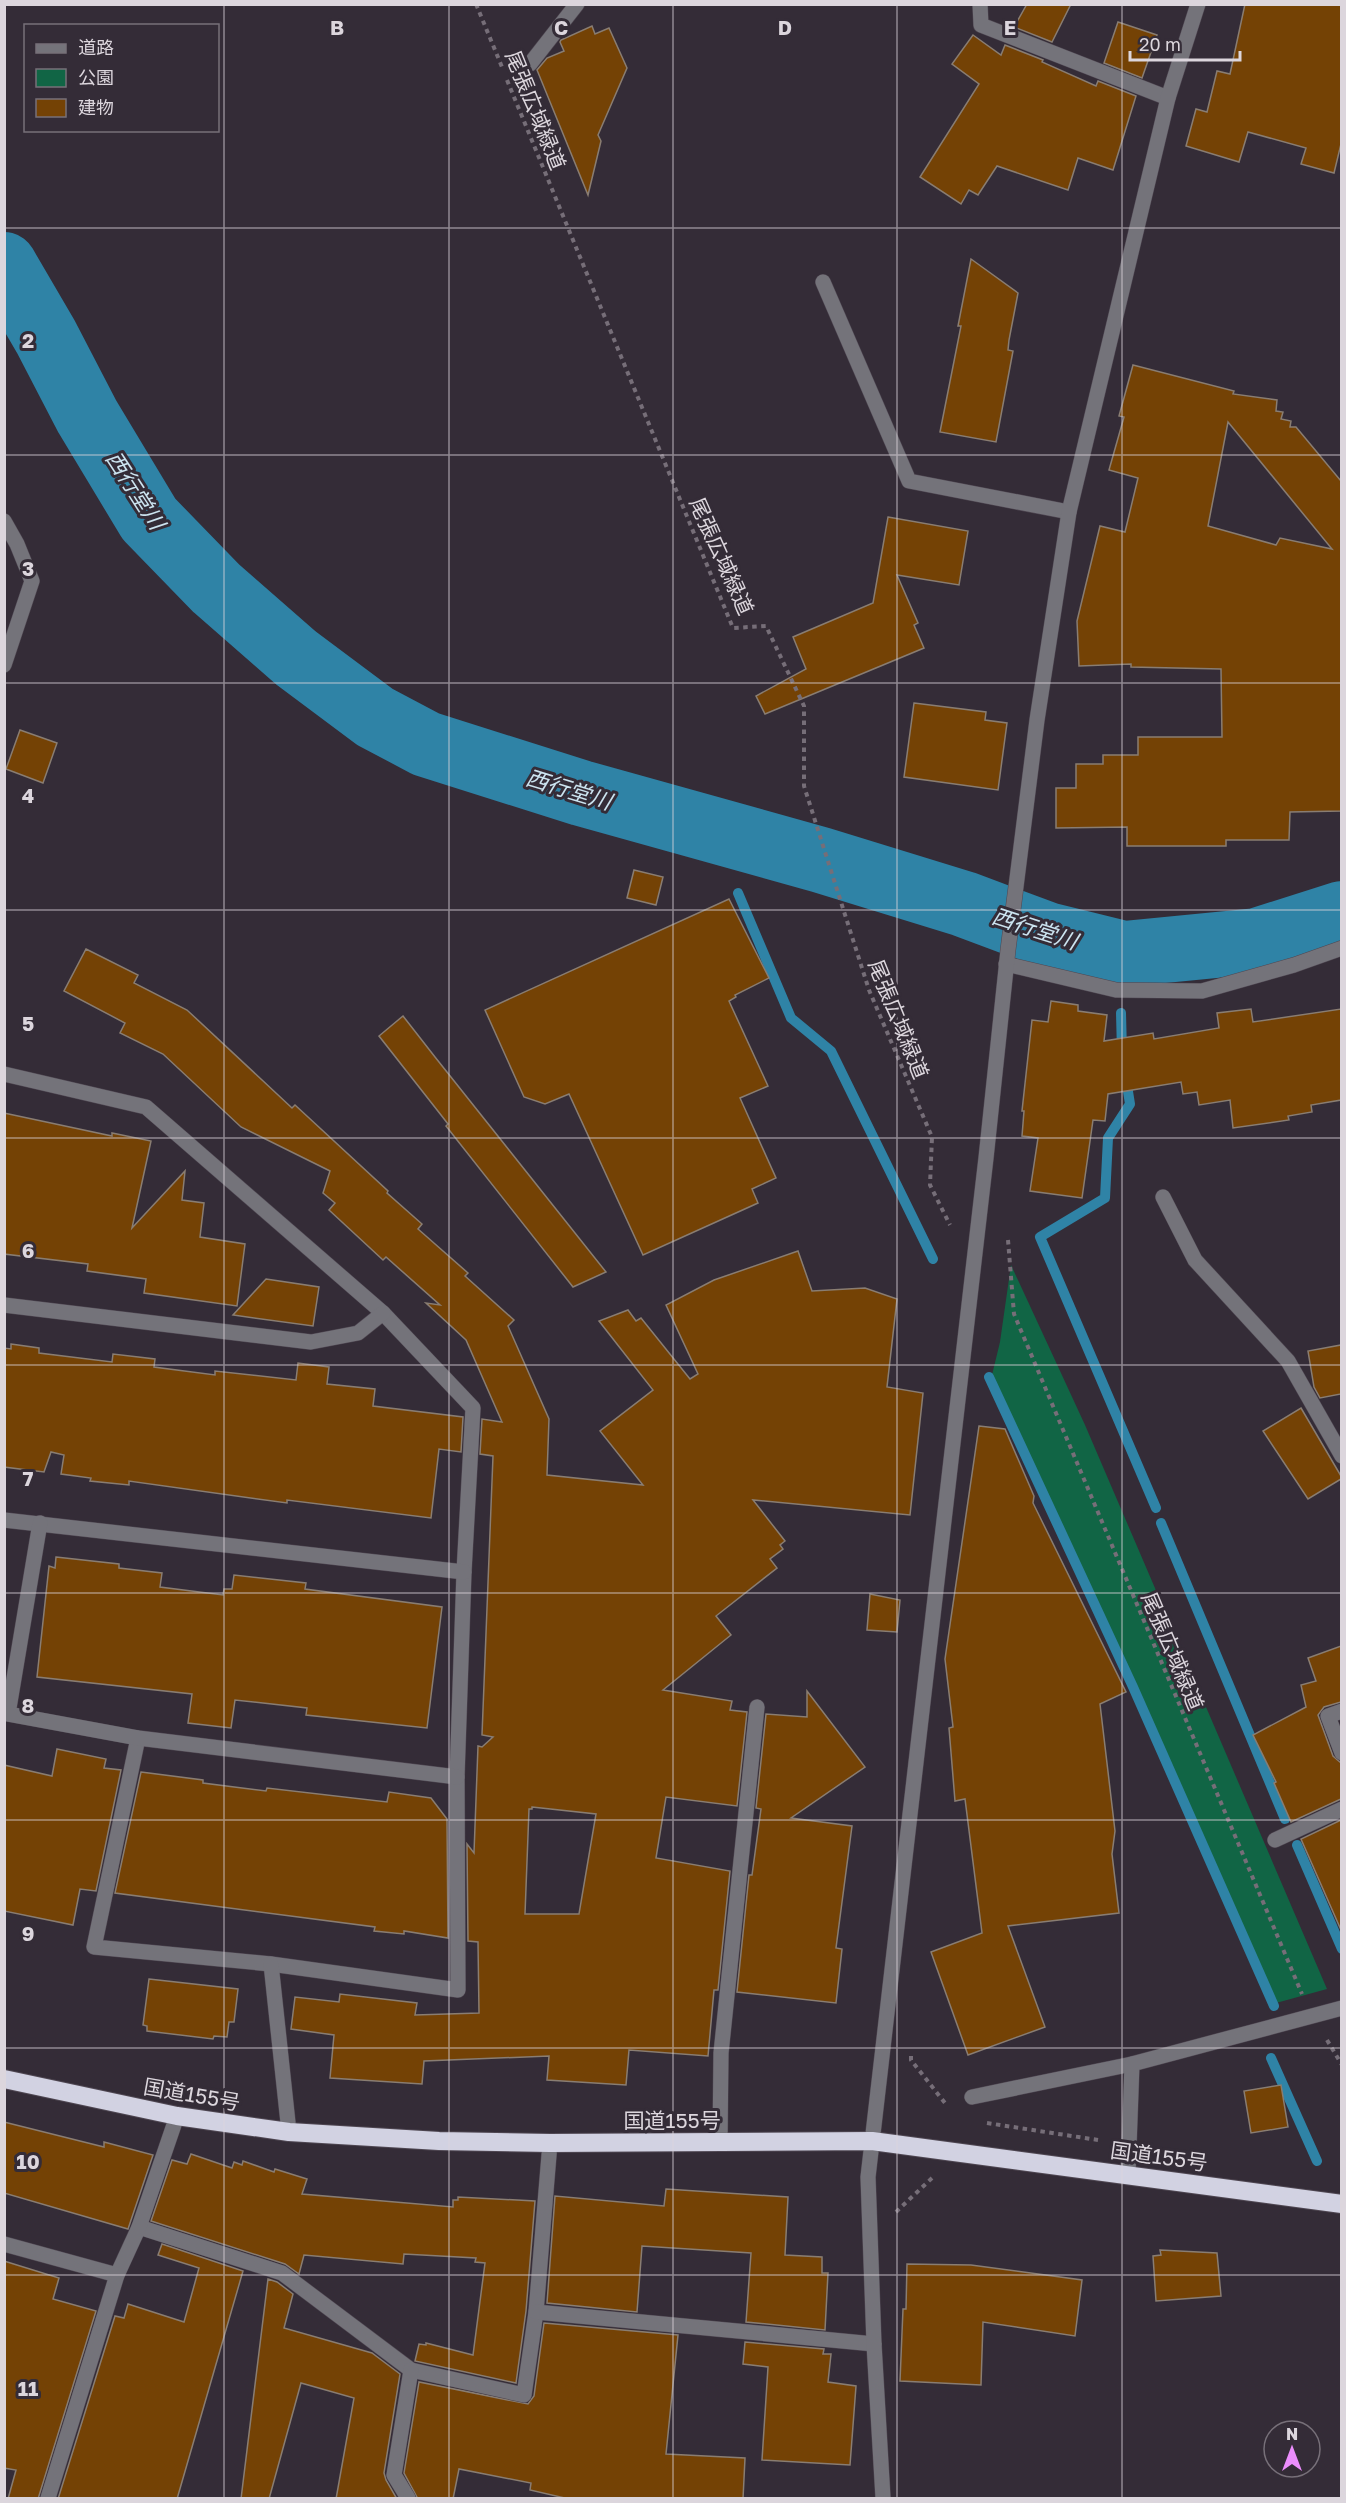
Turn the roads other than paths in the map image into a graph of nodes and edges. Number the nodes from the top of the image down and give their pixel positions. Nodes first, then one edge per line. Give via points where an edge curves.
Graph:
1 (577, 4) edge
2 (980, 4) edge
3 (1198, 4) edge
4 (530, 64) dead end
5 (1168, 98) junction
6 (823, 282) dead end
7 (1069, 512) junction
8 (4, 521) edge
9 (4, 665) edge
10 (1341, 948) edge
11 (1007, 957) junction
12 (4, 1074) edge
13 (1163, 1197) dead end
14 (4, 1305) edge
15 (383, 1313) junction
16 (1341, 1456) edge
17 (4, 1520) edge
18 (40, 1523) junction
19 (464, 1572) junction
20 (757, 1707) dead end
21 (1341, 1711) edge
22 (138, 1738) junction
23 (1341, 1754) edge
24 (457, 1777) junction
25 (1341, 1809) edge
26 (1275, 1840) dead end
27 (271, 1964) junction
28 (1341, 2008) edge
29 (1132, 2064) junction
30 (4, 2079) edge
31 (972, 2097) dead end
32 (177, 2116) junction
33 (289, 2132) junction
34 (872, 2141) junction
35 (720, 2142) junction
36 (550, 2143) junction
37 (1128, 2174) junction
38 (1341, 2204) edge
39 (139, 2227) junction
40 (4, 2244) edge
41 (117, 2275) junction
42 (536, 2312) junction
43 (874, 2344) junction
44 (411, 2370) junction
45 (48, 2499) edge
46 (408, 2499) edge
47 (883, 2499) edge

1 - 4 street
2 - 5 street via 981,25
3 - 5 street
5 - 7 street
6 - 7 street via 909,481
7 - 11 street
8 - 9 street via 32,580
10 - 11 street via 1202,991 1116,990
11 - 34 street
12 - 15 street via 146,1107
13 - 16 street via 1195,1260 1288,1361
14 - 15 street via 311,1342 358,1333
15 - 19 street via 474,1407
17 - 18 street
18 - 19 street
18 - 22 street via 8,1714
19 - 24 street
20 - 35 street via 722,2053
21 - 23 street via 1328,1716
22 - 24 street
22 - 27 street via 94,1947
24 - 27 street via 458,1990
25 - 26 street
27 - 33 street
28 - 29 street
29 - 31 street
29 - 37 street
30 - 32 highway, 国道155号
32 - 33 highway, 国道155号
32 - 39 street
33 - 36 highway, 国道155号
34 - 35 highway, 国道155号
34 - 37 highway, 国道155号
34 - 43 street via 868,2177
35 - 36 highway, 国道155号
36 - 42 street
37 - 38 highway, 国道155号
39 - 41 street
39 - 44 street via 282,2273
40 - 41 street
41 - 45 street
42 - 43 street
42 - 44 street via 524,2395
43 - 47 street
44 - 46 street via 394,2475

